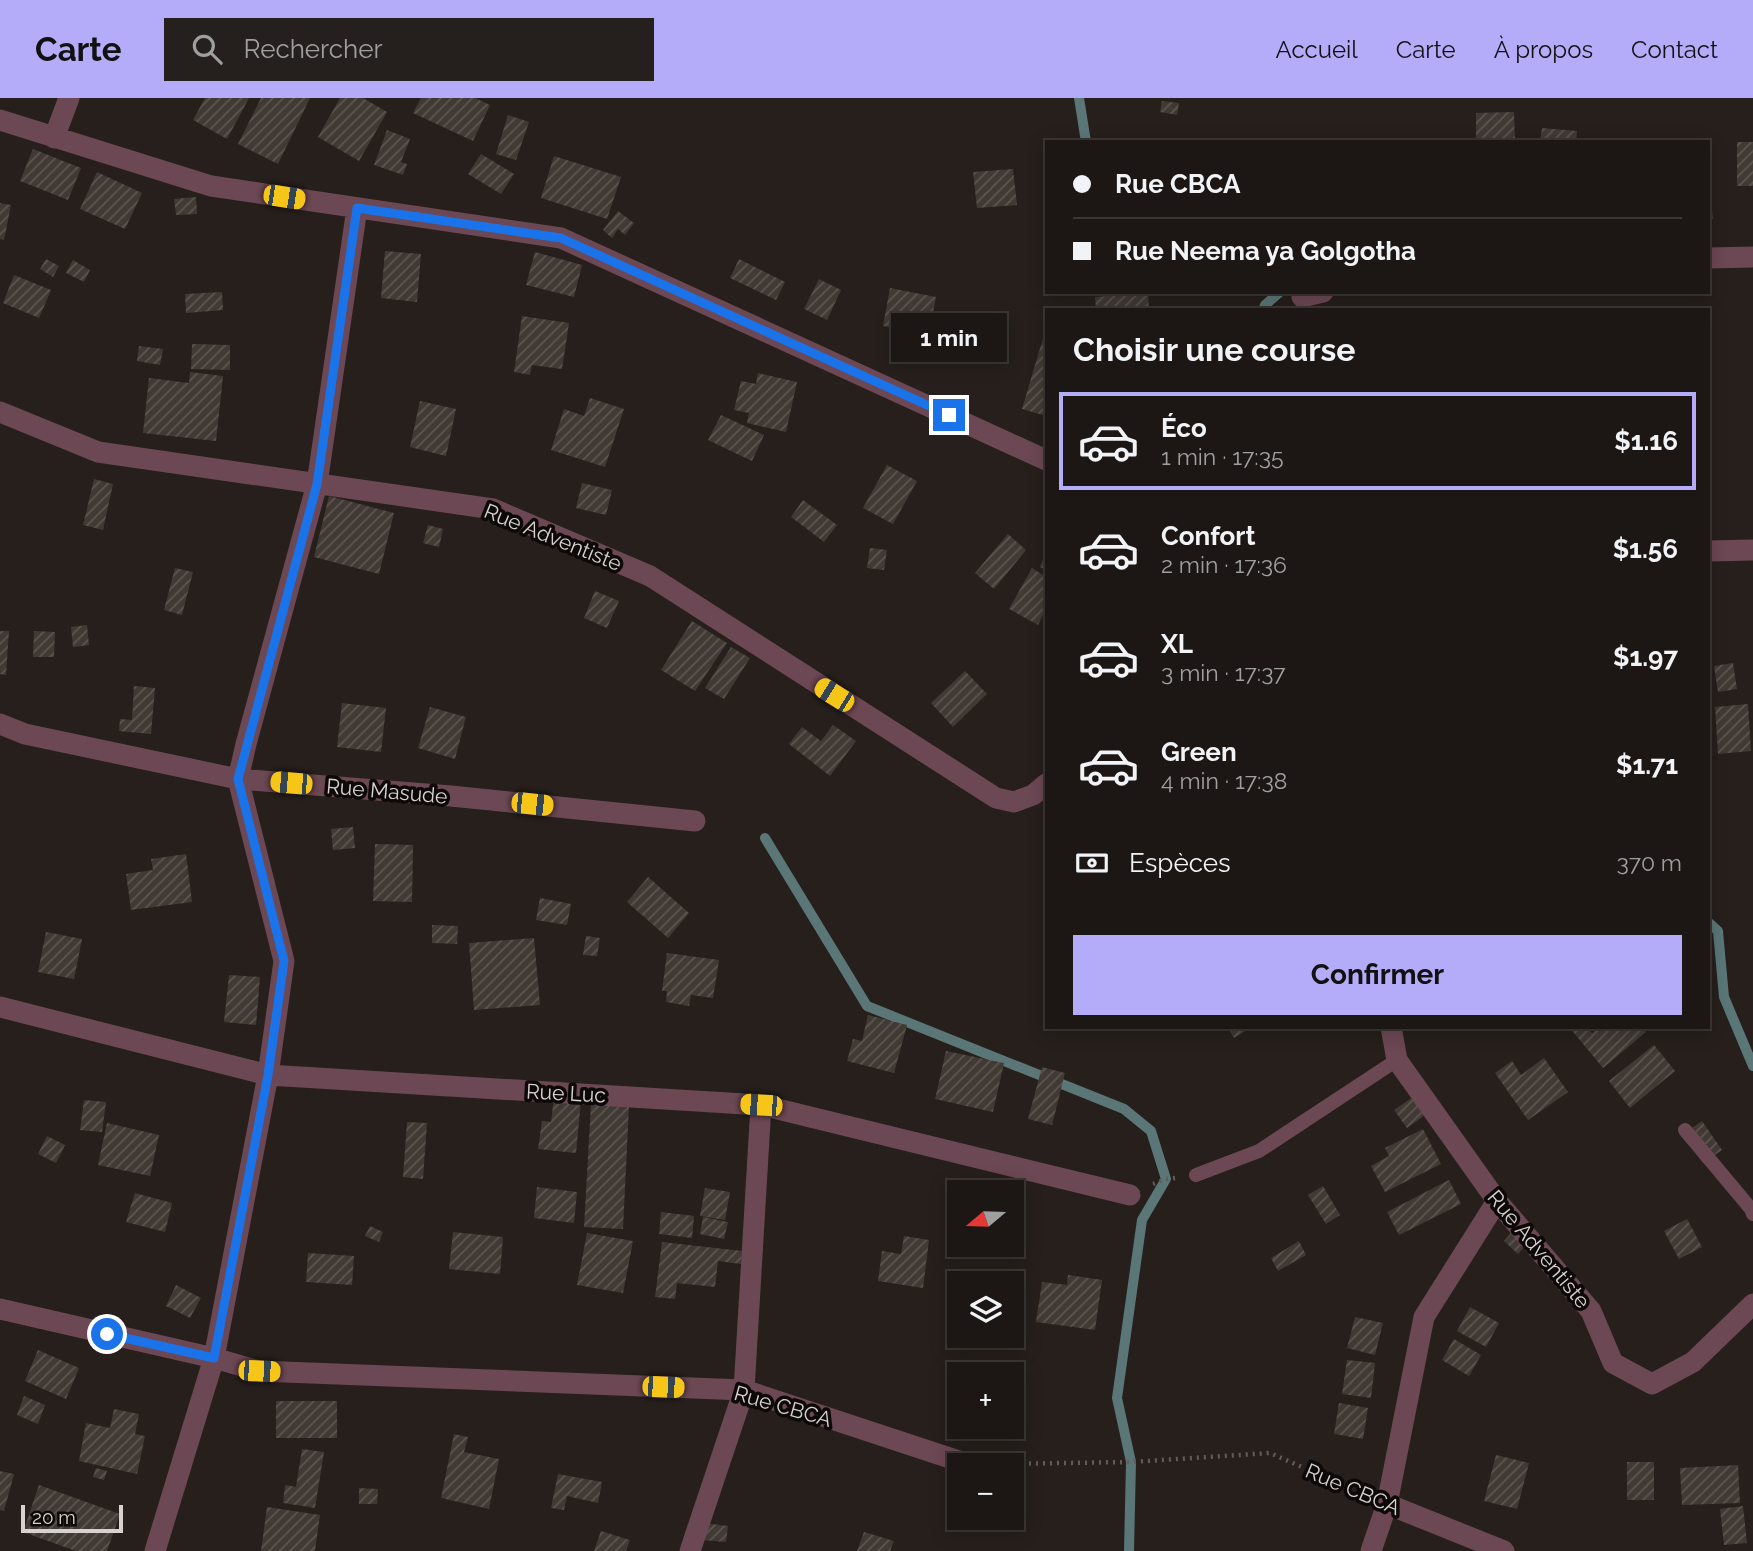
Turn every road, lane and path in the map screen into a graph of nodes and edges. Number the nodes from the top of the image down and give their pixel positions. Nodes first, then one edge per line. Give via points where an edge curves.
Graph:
1 (69, 98) edge
2 (0, 120) edge
3 (54, 138) junction
4 (357, 208) junction
5 (1753, 257) edge
6 (1710, 258) edge
7 (1316, 294) edge
8 (1302, 298) dead end
9 (0, 412) edge
10 (1045, 460) edge
11 (317, 484) junction
12 (1753, 550) edge
13 (1710, 551) edge
14 (0, 724) edge
15 (238, 779) junction
16 (1045, 785) edge
17 (695, 821) dead end
18 (0, 1007) edge
19 (1391, 1029) edge
20 (1397, 1060) junction
21 (268, 1075) junction
22 (761, 1105) junction
23 (1685, 1130) dead end
24 (1196, 1175) joint
25 (1130, 1195) joint
26 (1497, 1201) junction
27 (1753, 1214) edge
28 (1753, 1304) edge
29 (0, 1309) edge
30 (214, 1358) junction
31 (744, 1390) junction
32 (947, 1457) edge
33 (1024, 1463) edge
34 (1387, 1504) junction
35 (155, 1551) edge
36 (690, 1551) edge
37 (1371, 1551) edge
38 (1504, 1551) edge

1 - 3 street
2 - 3 street
3 - 4 street via 211,186
4 - 10 street via 561,238
4 - 11 street
5 - 6 street
7 - 8 street
9 - 11 street, Rue Adventiste via 98,452
11 - 15 street
11 - 16 street, Rue Adventiste via 494,509 650,576 996,798 1014,802
12 - 13 street
14 - 15 street, Rue Masude via 25,734
15 - 17 street, Rue Masude
15 - 21 street via 284,961
18 - 21 street, Rue Luc
19 - 20 street, Rue Adventiste
20 - 24 lane via 1259,1151
20 - 26 street, Rue Adventiste
21 - 22 street, Rue Luc
21 - 30 street
22 - 25 street, Rue Luc
22 - 31 street
23 - 27 lane
24 - 25 path via 1166,1179
26 - 28 street, Rue Adventiste via 1591,1311 1613,1363 1652,1384 1693,1362
26 - 34 street via 1424,1317
29 - 30 street, Rue CBCA
30 - 31 street, Rue CBCA via 259,1371
30 - 35 street
31 - 32 street, Rue CBCA
31 - 36 street
33 - 34 path, Rue CBCA via 1270,1453
34 - 37 street
34 - 38 street, Rue CBCA

